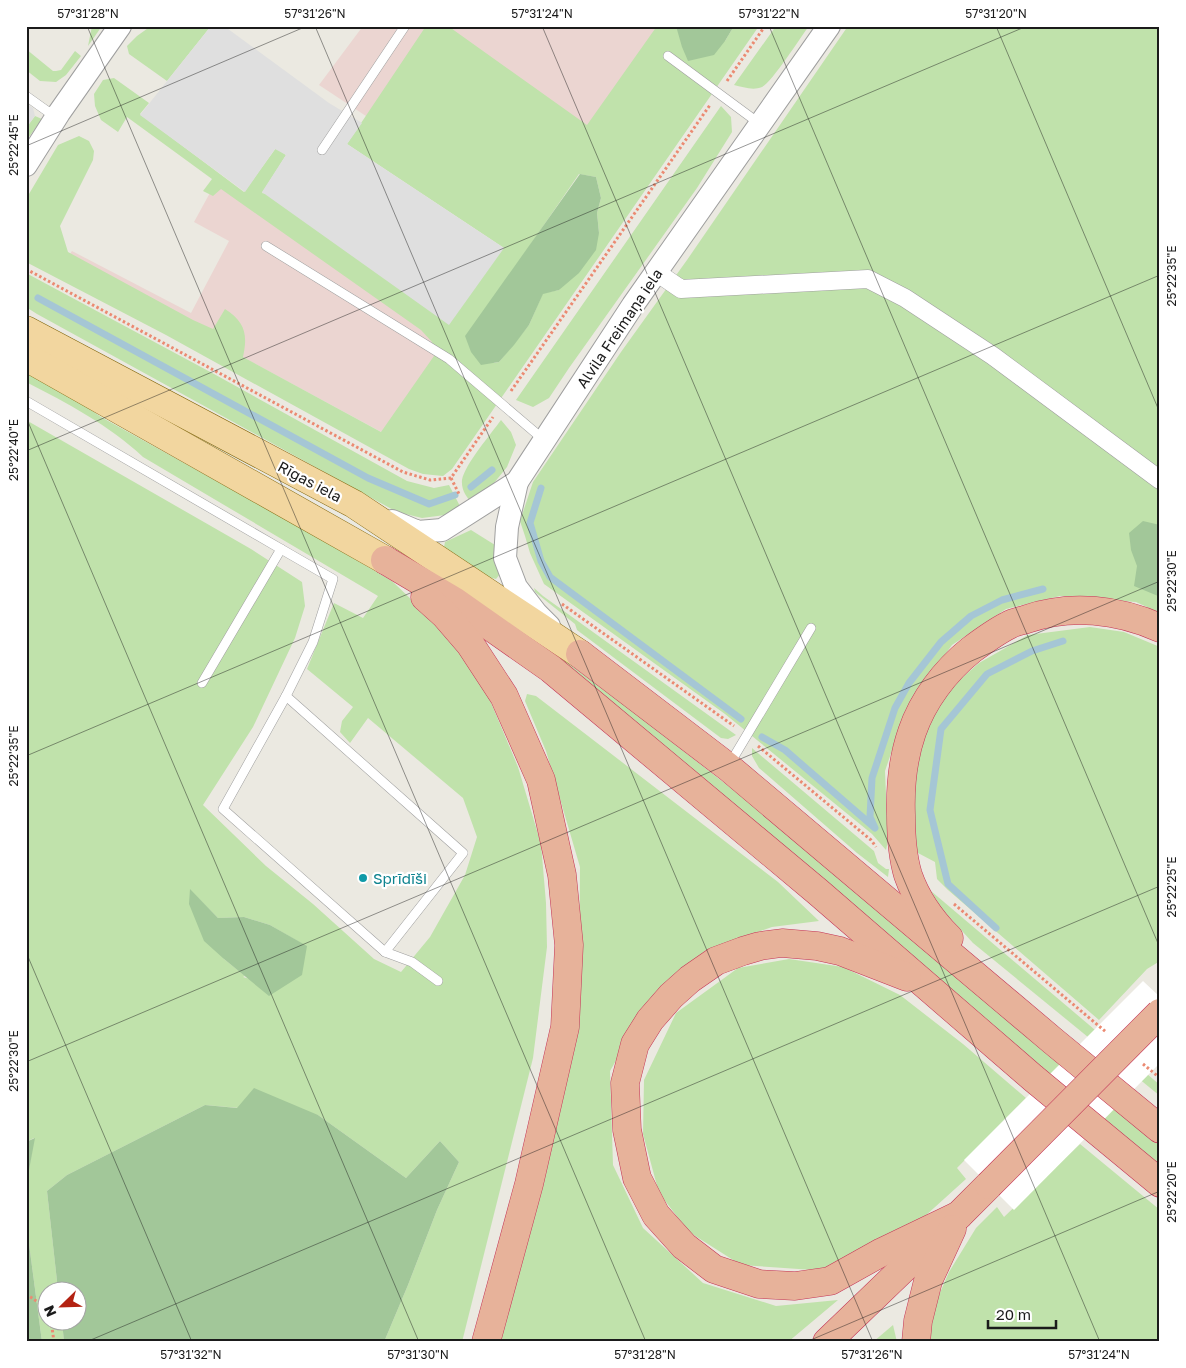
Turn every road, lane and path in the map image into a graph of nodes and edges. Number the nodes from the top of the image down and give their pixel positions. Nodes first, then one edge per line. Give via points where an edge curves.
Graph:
1 (120, 26) edge
2 (405, 26) edge
3 (765, 26) edge
4 (829, 26) edge
5 (668, 56) dead end
6 (718, 93) junction
7 (26, 96) edge
8 (59, 113) junction
9 (760, 124) junction
10 (322, 150) dead end
11 (26, 165) edge
12 (266, 246) dead end
13 (26, 269) edge
14 (656, 272) junction
15 (26, 330) edge
16 (26, 357) edge
17 (26, 401) edge
18 (502, 404) junction
19 (545, 440) junction
20 (1160, 480) edge
21 (518, 482) junction
22 (354, 504) junction
23 (281, 549) junction
24 (385, 560) junction
25 (558, 602) dead end
26 (811, 628) dead end
27 (1160, 628) edge
28 (580, 654) junction
29 (202, 683) dead end
30 (286, 696) junction
31 (741, 731) dead end
32 (755, 743) dead end
33 (728, 768) junction
34 (880, 854) dead end
35 (948, 899) dead end
36 (385, 952) junction
37 (438, 980) dead end
38 (925, 983) junction
39 (1160, 1013) edge
40 (1107, 1033) dead end
41 (1053, 1041) junction
42 (1137, 1059) dead end
43 (1160, 1078) edge
44 (1160, 1129) edge
45 (1160, 1183) edge
46 (960, 1214) junction
47 (26, 1294) edge
48 (38, 1302) edge
49 (486, 1342) edge
50 (826, 1342) edge
51 (916, 1342) edge

1 - 8 street
2 - 10 lane
3 - 6 path
4 - 9 street, Alvila Freimaņa iela
5 - 6 lane
6 - 9 lane
6 - 18 path
7 - 8 lane via 47,111
8 - 11 street
9 - 14 street, Alvila Freimaņa iela
12 - 18 lane via 449,360
13 - 18 path via 403,472 430,480 450,478
14 - 19 street, Alvila Freimaņa iela
14 - 20 street via 680,289 868,279 905,298 994,356
15 - 22 main road, Rīgas iela
16 - 24 main road, Rīgas iela
17 - 23 lane
18 - 19 lane
19 - 21 street, Alvila Freimaņa iela
21 - 22 street, Alvila Freimaņa iela via 442,530 418,532
21 - 28 street via 507,527 505,558 516,587 536,613
22 - 28 main road, Rīgas iela
23 - 29 lane
23 - 30 lane via 333,579 313,642
24 - 38 highway via 454,601 551,669
24 - 49 highway via 445,615 470,644 504,696 541,780 562,875 569,945 564,1028 528,1184
25 - 31 path
26 - 33 lane
27 - 41 highway via 1106,611 1073,609 1040,614 1010,624 960,659 941,679 923,707 906,755 900,799 902,842 908,875 923,906 945,934
28 - 33 highway
30 - 36 lane via 223,809
30 - 36 lane via 463,853
32 - 34 path via 872,840
33 - 41 highway
35 - 40 path
36 - 37 lane via 412,962
38 - 45 highway
38 - 46 highway via 840,951 817,946 782,943 760,946 716,962 690,978 671,996 635,1044 625,1083 627,1130 637,1178 656,1215 684,1246 714,1269 760,1284 794,1286 830,1282
39 - 46 highway, bridge
41 - 44 highway
42 - 43 path
46 - 50 highway
46 - 51 highway via 928,1280
47 - 48 path

